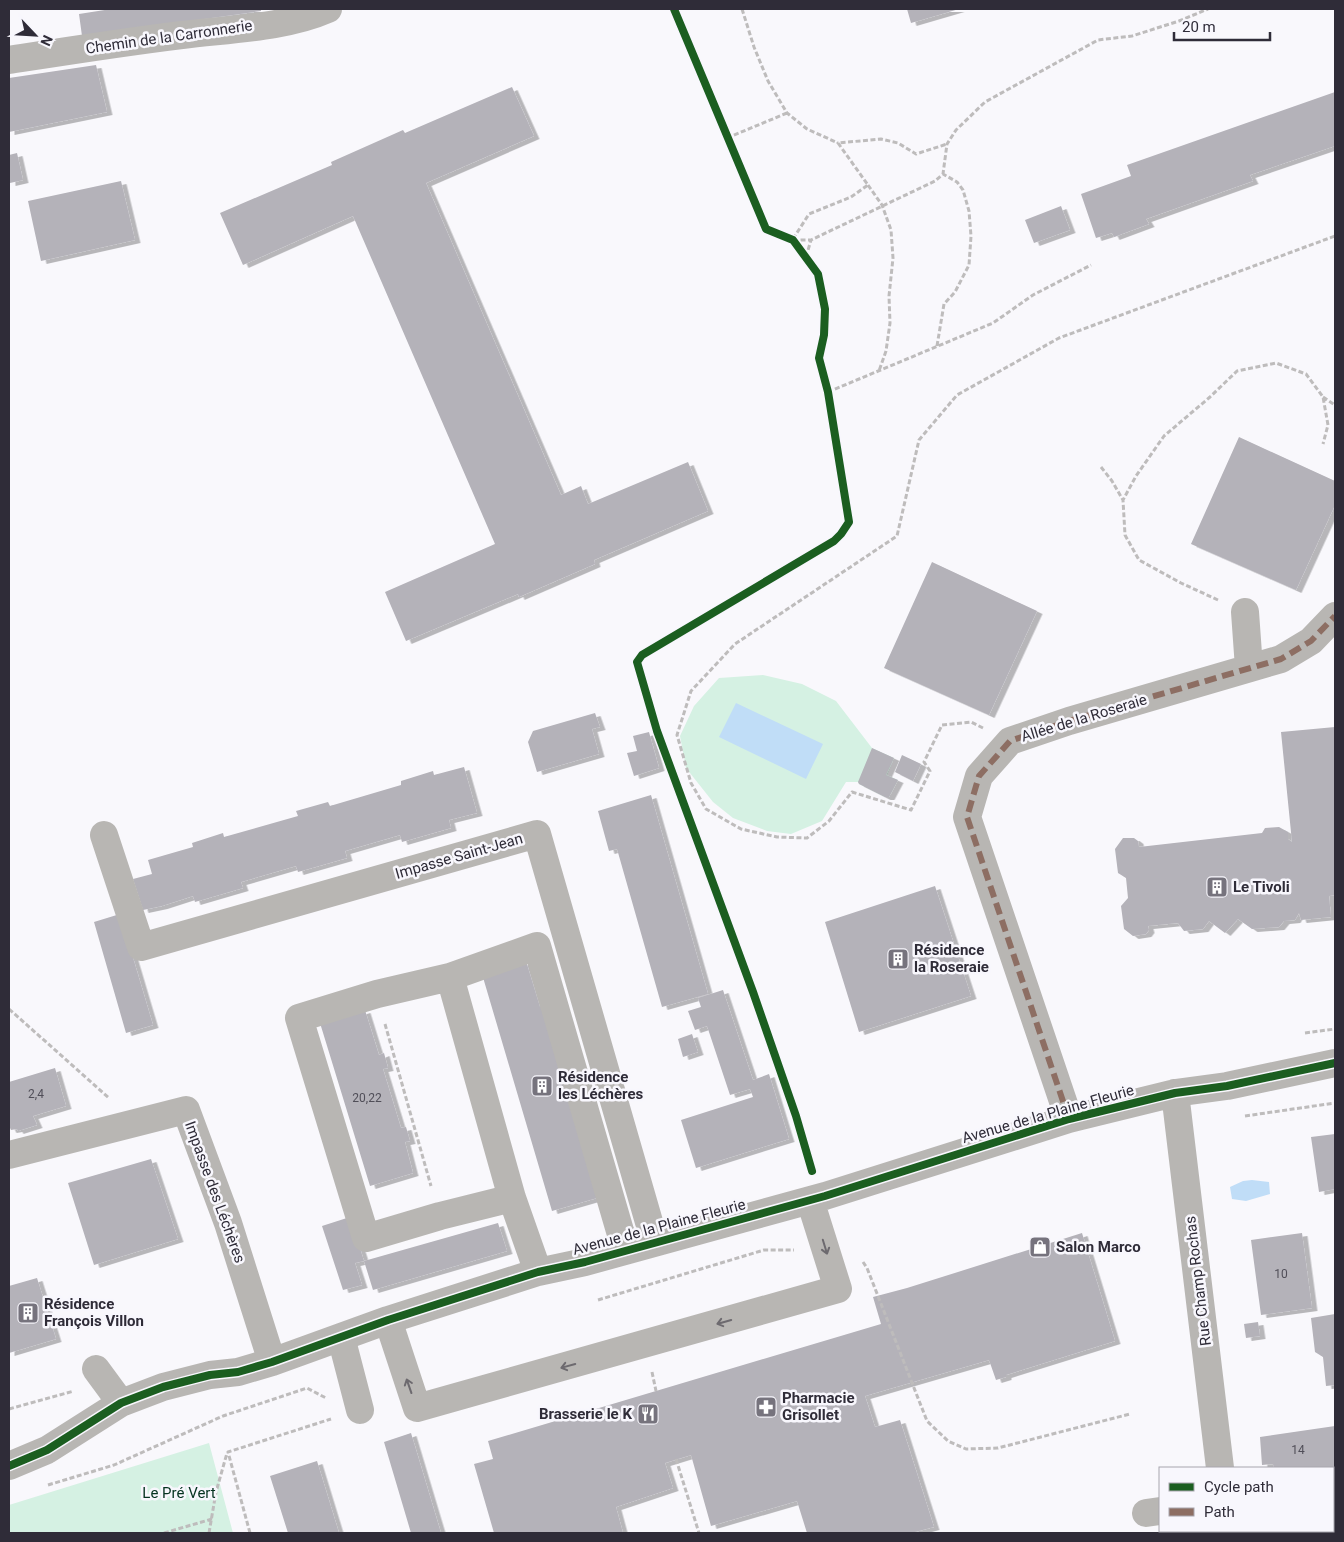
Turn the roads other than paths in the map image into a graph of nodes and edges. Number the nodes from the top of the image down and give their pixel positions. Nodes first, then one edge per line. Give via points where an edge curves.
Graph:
1 (328, 9) edge
2 (9, 60) edge
3 (1245, 612) road end
4 (1335, 616) edge
5 (1249, 668) junction
6 (104, 835) dead end
7 (450, 977) junction
8 (1335, 1063) edge
9 (1175, 1093) junction
10 (1069, 1119) junction
11 (9, 1156) edge
12 (512, 1198) junction
13 (810, 1200) junction
14 (656, 1242) junction
15 (628, 1250) junction
16 (538, 1272) junction
17 (388, 1320) junction
18 (341, 1337) junction
19 (272, 1362) junction
20 (360, 1410) road end
21 (9, 1466) edge
22 (1220, 1467) edge

1 - 2 street, Chemin de la Carronnerie via 311,16 261,25
3 - 5 street
4 - 5 street, Allée de la Roseraie via 1311,641 1281,659
5 - 10 street, Allée de la Roseraie via 1010,741 979,776 967,817
6 - 14 street, Impasse Saint-Jean via 141,947 537,834
7 - 12 street
7 - 12 street via 377,994 299,1018 366,1238
7 - 15 street via 537,946
8 - 9 street, Avenue de la Plaine Fleurie via 1227,1086
9 - 10 street, Avenue de la Plaine Fleurie
9 - 22 street, Rue Champ Rochas
10 - 13 street, Avenue de la Plaine Fleurie
11 - 19 street, Impasse des Léchères via 186,1110 228,1223
12 - 16 street
13 - 14 street, Avenue de la Plaine Fleurie
13 -> 17 street via 838,1289 646,1344 416,1408
14 - 15 street, Avenue de la Plaine Fleurie
15 - 16 street, Avenue de la Plaine Fleurie
16 - 17 street, Avenue de la Plaine Fleurie
17 - 18 street, Avenue de la Plaine Fleurie
18 - 19 street, Avenue de la Plaine Fleurie
18 - 20 street
19 - 21 street, Avenue de la Plaine Fleurie via 163,1387 108,1385 83,1428 47,1450

